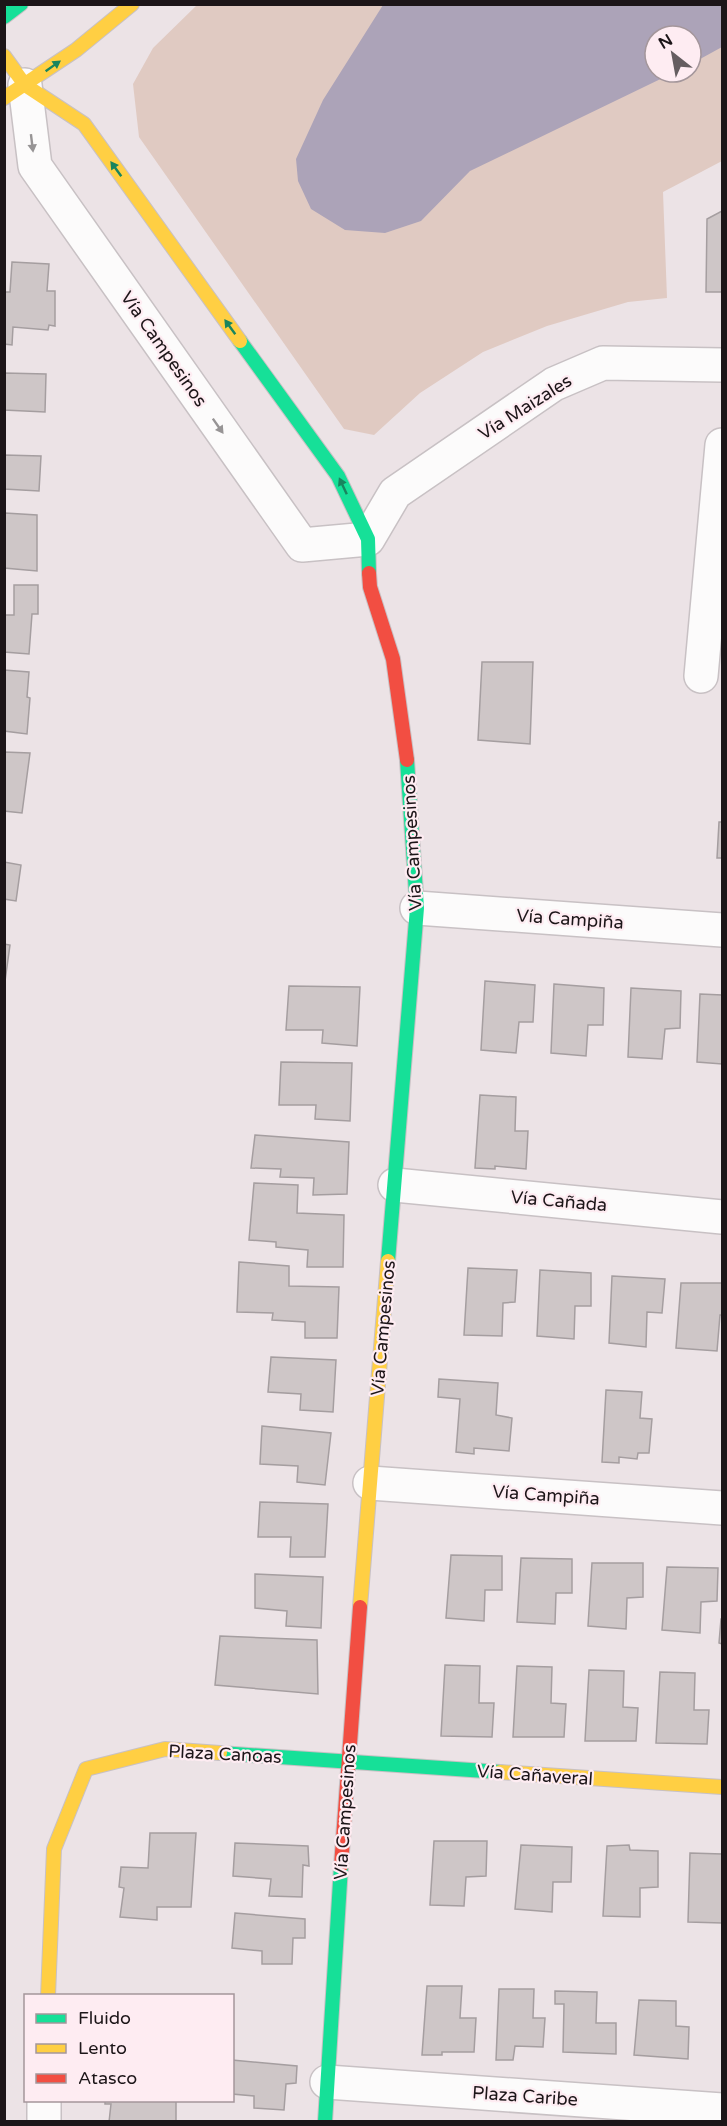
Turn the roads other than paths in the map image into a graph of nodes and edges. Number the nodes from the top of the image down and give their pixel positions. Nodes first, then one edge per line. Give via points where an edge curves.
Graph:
1 (21, 4) edge
2 (132, 4) edge
3 (4, 17) edge
4 (4, 56) edge
5 (15, 92) edge
6 (723, 365) edge
7 (723, 445) edge
8 (368, 539) junction
9 (701, 676) dead end
10 (417, 908) junction
11 (723, 930) edge
12 (395, 1185) junction
13 (723, 1217) edge
14 (370, 1483) junction
15 (723, 1508) edge
16 (347, 1762) junction
17 (723, 1787) edge
18 (48, 1994) edge
19 (327, 2082) junction
20 (44, 2102) edge
21 (723, 2110) edge
22 (44, 2121) edge
23 (325, 2121) edge

1 - 3 street
5 -> 2 street via 76,50
4 - 5 street, Vía Campesinos
8 -> 5 street, Vía Campesinos via 338,476 84,124
5 -> 8 street, Vía Campesinos via 34,166 302,545
6 - 8 street, Vía Maizales via 603,363 554,384 395,493
7 - 9 street
8 - 10 street, Vía Campesinos via 369,587 393,659 406,744
10 - 11 street, Vía Campiña
10 - 12 street, Vía Campesinos
12 - 13 street, Vía Cañada
12 - 14 street, Vía Campesinos
14 - 15 street, Vía Campiña
14 - 16 street, Vía Campesinos
16 - 17 street, Vía Cañaveral
16 - 18 street, Plaza Canoas via 165,1749 86,1770 54,1848
16 - 19 street, Vía Campesinos
19 - 21 street, Plaza Caribe
19 - 23 street, Vía Campesinos
20 - 22 street

